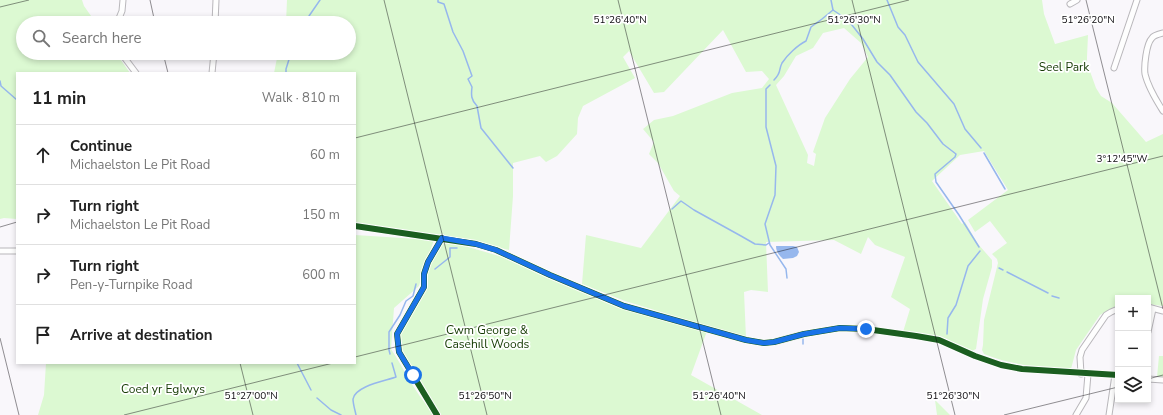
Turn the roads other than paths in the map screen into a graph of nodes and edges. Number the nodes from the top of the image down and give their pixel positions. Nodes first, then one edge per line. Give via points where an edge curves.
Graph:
1 (123, 0) edge
2 (216, 0) edge
3 (1077, 0) edge
4 (1137, 0) edge
5 (1070, 4) dead end
6 (120, 16) edge
7 (215, 16) edge
8 (1163, 33) edge
9 (126, 60) edge
10 (213, 60) edge
11 (1114, 68) dead end
12 (135, 72) edge
13 (212, 72) edge
14 (1163, 111) edge
15 (356, 226) edge
16 (442, 238) junction
17 (0, 251) edge
18 (16, 251) edge
19 (1151, 308) edge
20 (1115, 310) edge
21 (1163, 311) edge
22 (1081, 374) junction
23 (1088, 374) junction
24 (1115, 375) edge
25 (1151, 379) edge
26 (1163, 380) edge
27 (1115, 385) edge
28 (437, 415) edge
29 (1076, 415) edge
30 (1109, 415) edge

1 - 6 street
2 - 7 street
3 - 5 street
4 - 11 street
8 - 14 street via 1151,38 1146,52 1145,74
9 - 12 street
10 - 13 street
15 - 16 street
16 - 22 street via 496,250 624,306 746,340 764,343 840,328 866,329 939,340 975,356 1015,368
16 - 28 street via 428,262 424,274 424,287 397,334 399,352
17 - 18 street
19 - 21 street
20 - 22 street via 1106,315 1082,350
22 - 23 street
23 - 24 street
23 - 29 street via 1086,398
25 - 26 street
27 - 30 street

